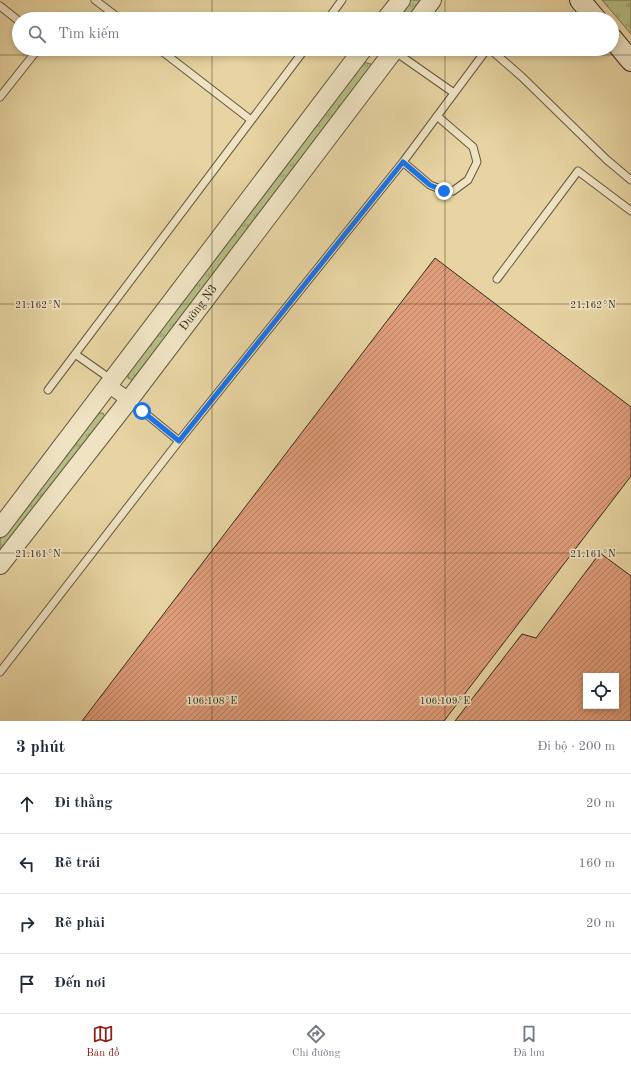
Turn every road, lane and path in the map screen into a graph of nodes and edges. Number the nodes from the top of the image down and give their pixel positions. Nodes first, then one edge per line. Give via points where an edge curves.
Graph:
1 (95, 0) edge
2 (342, 0) edge
3 (401, 0) edge
4 (432, 0) edge
5 (580, 0) edge
6 (0, 6) edge
7 (111, 12) edge
8 (333, 12) edge
9 (392, 12) edge
10 (423, 12) edge
11 (590, 12) edge
12 (12, 15) edge
13 (619, 46) edge
14 (32, 56) edge
15 (168, 56) edge
16 (300, 56) edge
17 (358, 56) edge
18 (388, 56) edge
19 (401, 56) edge
20 (482, 56) edge
21 (498, 56) edge
22 (631, 60) edge
23 (454, 94) junction
24 (0, 97) edge
25 (437, 116) junction
26 (251, 120) junction
27 (403, 162) junction
28 (631, 180) edge
29 (631, 211) edge
30 (497, 279) dead end
31 (75, 354) junction
32 (110, 383) junction
33 (48, 390) dead end
34 (129, 400) junction
35 (179, 441) junction
36 (0, 528) edge
37 (0, 565) edge
38 (0, 672) edge

1 - 7 lane
2 - 8 lane
3 - 9 street
4 - 10 street
5 - 11 main road
6 - 12 lane
13 - 22 main road
14 - 24 lane
15 - 26 lane
16 - 26 lane
17 - 32 street
18 - 34 street, Đường N3
19 - 23 lane
20 - 23 lane
21 - 28 lane
23 - 25 lane
25 - 27 lane
25 - 27 lane via 473,147 478,162 468,180 453,191 444,191 430,185
26 - 31 lane
27 - 35 lane
29 - 30 lane via 578,172
31 - 32 lane
31 - 33 lane
32 - 34 street
32 - 36 street
34 - 35 lane
34 - 37 street, Đường N3
35 - 38 lane

